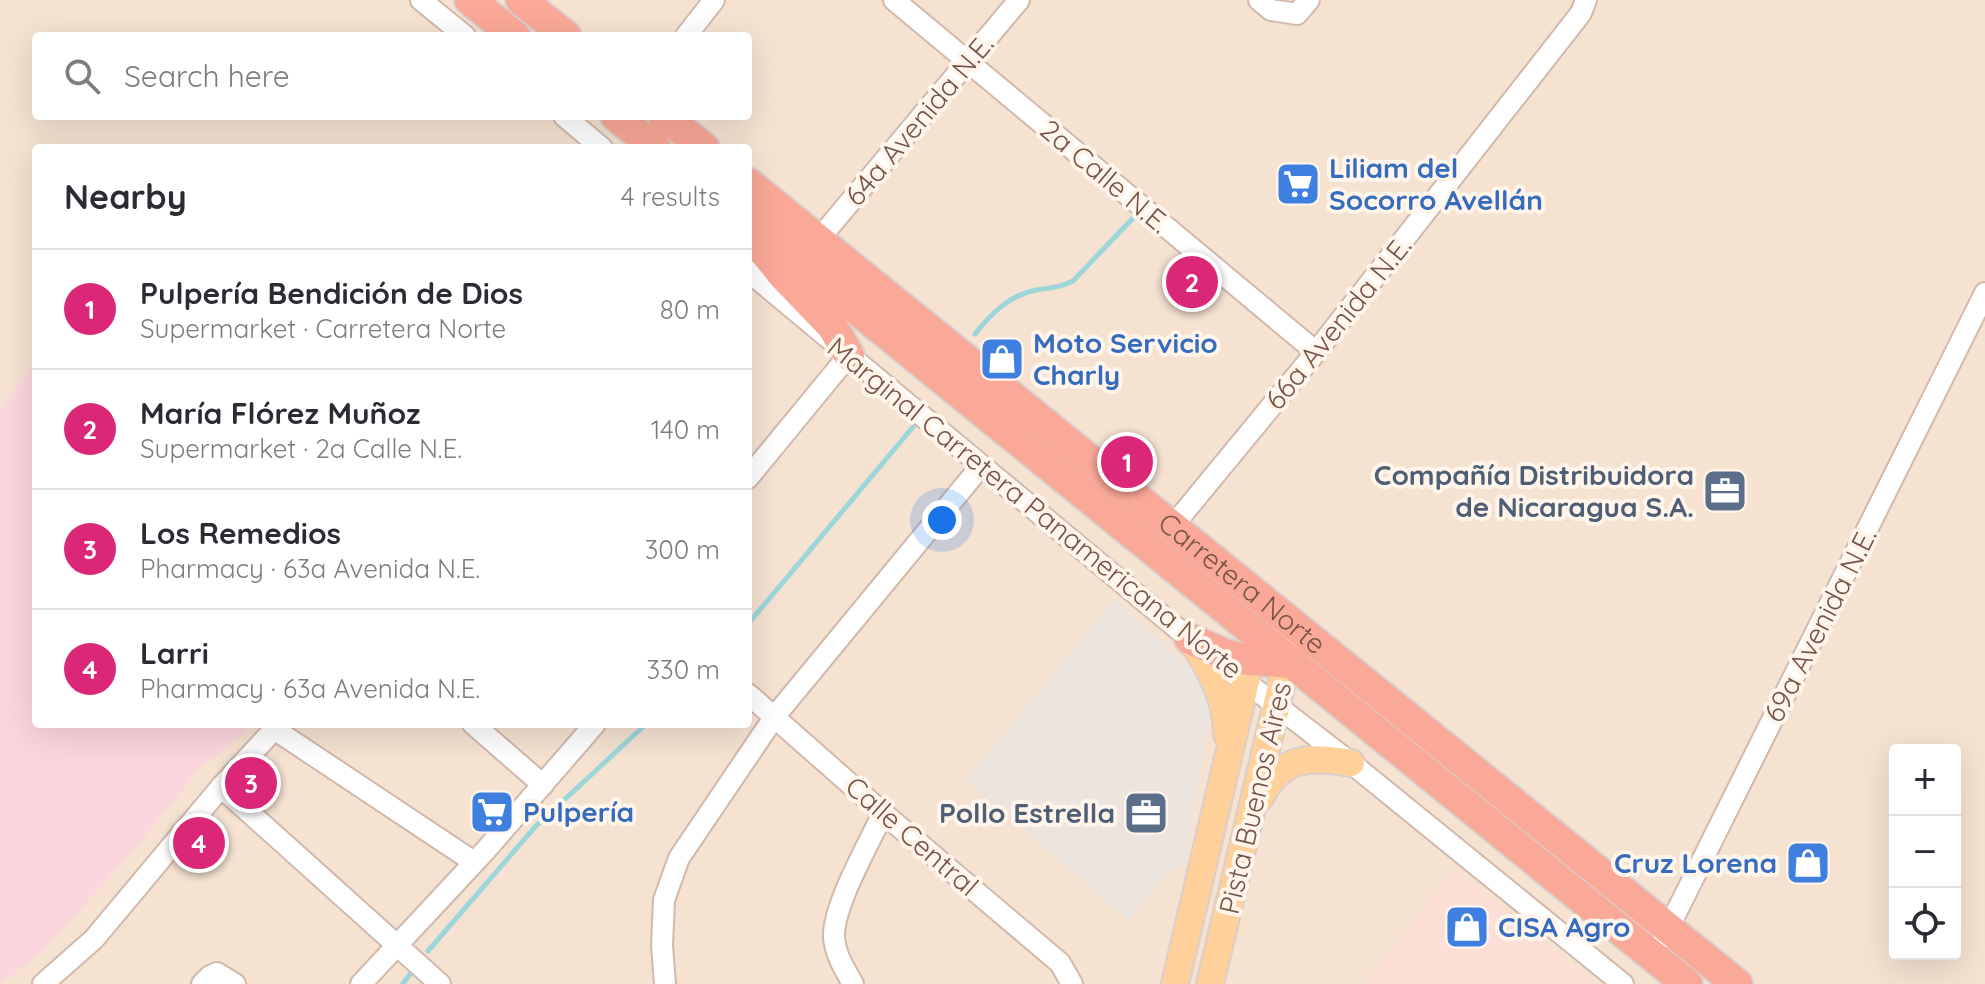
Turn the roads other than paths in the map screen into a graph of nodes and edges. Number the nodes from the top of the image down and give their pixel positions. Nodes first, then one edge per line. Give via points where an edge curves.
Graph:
1 (421, 0) edge
2 (470, 0) edge
3 (521, 0) edge
4 (714, 0) edge
5 (894, 0) edge
6 (1019, 0) edge
7 (1259, 0) edge
8 (1586, 0) edge
9 (1303, 7) edge
10 (460, 32) edge
11 (510, 32) edge
12 (561, 32) edge
13 (689, 32) edge
14 (969, 63) junction
15 (569, 120) edge
16 (621, 120) edge
17 (669, 120) edge
18 (597, 144) edge
19 (651, 144) edge
20 (699, 144) edge
21 (752, 186) edge
22 (752, 225) edge
23 (752, 227) edge
24 (819, 239) junction
25 (752, 274) edge
26 (1985, 293) edge
27 (1316, 352) junction
28 (849, 355) junction
29 (981, 466) junction
30 (752, 473) edge
31 (1172, 527) junction
32 (1279, 613) junction
33 (1190, 639) junction
34 (1288, 661) junction
35 (1246, 681) junction
36 (752, 697) edge
37 (1277, 705) junction
38 (775, 716) junction
39 (275, 728) edge
40 (280, 728) edge
41 (478, 728) edge
42 (592, 728) edge
43 (1228, 760) junction
44 (1351, 763) junction
45 (543, 785) junction
46 (221, 787) junction
47 (883, 813) junction
48 (1531, 819) junction
49 (1249, 820) junction
50 (474, 862) junction
51 (1203, 865) junction
52 (1237, 873) junction
53 (1669, 927) junction
54 (1654, 957) junction
55 (419, 963) edge
56 (206, 980) edge
57 (1072, 982) edge
58 (43, 984) edge
59 (235, 984) edge
60 (361, 984) edge
61 (665, 984) edge
62 (853, 984) edge
63 (1175, 984) edge
64 (1210, 984) edge
65 (1623, 984) edge
66 (1687, 984) edge
67 (1737, 984) edge

1 - 10 street
2 - 11 highway
3 - 12 highway
4 - 13 street
5 - 14 street, 2a Calle N.E.
6 - 14 street, 64a Avenida N.E.
7 - 9 street via 1271,10
8 - 27 street, 66a Avenida N.E.
14 - 24 street, 64a Avenida N.E.
14 - 27 street, 2a Calle N.E.
15 - 18 street
16 - 19 highway
17 - 20 highway
21 - 24 highway, Carretera Norte
22 - 34 highway, Carretera Norte
23 - 28 highway via 765,255 832,326
24 - 31 highway, Carretera Norte
25 - 28 street, Marginal Carretera Panamericana Norte
26 - 53 street, 69a Avenida N.E.
27 - 31 street, 66a Avenida N.E.
28 - 29 street, Marginal Carretera Panamericana Norte
28 - 30 street
29 - 33 street, Marginal Carretera Panamericana Norte
29 - 38 street
31 - 32 highway, Carretera Norte
32 - 34 main road, Pista Buenos Aires via 1289,631
32 - 48 highway, Carretera Norte
33 - 34 highway via 1248,660
33 - 35 street, Marginal Carretera Panamericana Norte
33 - 43 main road via 1216,679
34 - 35 highway via 1270,664
34 - 37 main road, Pista Buenos Aires
34 - 48 highway via 1312,669 1449,778
34 - 54 highway, Carretera Norte
35 - 37 street, Marginal Carretera Panamericana Norte
35 - 43 main road, Pista Buenos Aires
36 - 38 street, Calle Central
37 - 44 street, Marginal Carretera Panamericana Norte
37 - 49 main road, Pista Buenos Aires
38 - 47 street, Calle Central
38 - 61 street via 679,858 664,900
39 - 46 street
40 - 50 street
41 - 45 street
42 - 45 street
43 - 51 main road, Pista Buenos Aires
44 - 49 main road via 1308,758 1285,767 1266,787
44 - 65 street, Marginal Carretera Panamericana Norte
45 - 50 street
46 - 55 street
46 - 58 street via 94,939
47 - 57 street, Calle Central via 1060,963
47 - 62 street via 839,909 834,937
48 - 53 highway, Carretera Norte
49 - 52 main road, Pista Buenos Aires
50 - 55 street
51 - 52 main road
51 - 63 main road, Pista Buenos Aires
52 - 64 main road, Pista Buenos Aires
53 - 54 street, 69a Avenida N.E.
53 - 67 highway, Carretera Norte
54 - 66 highway, Carretera Norte
55 - 60 street
56 - 59 street via 221,973

